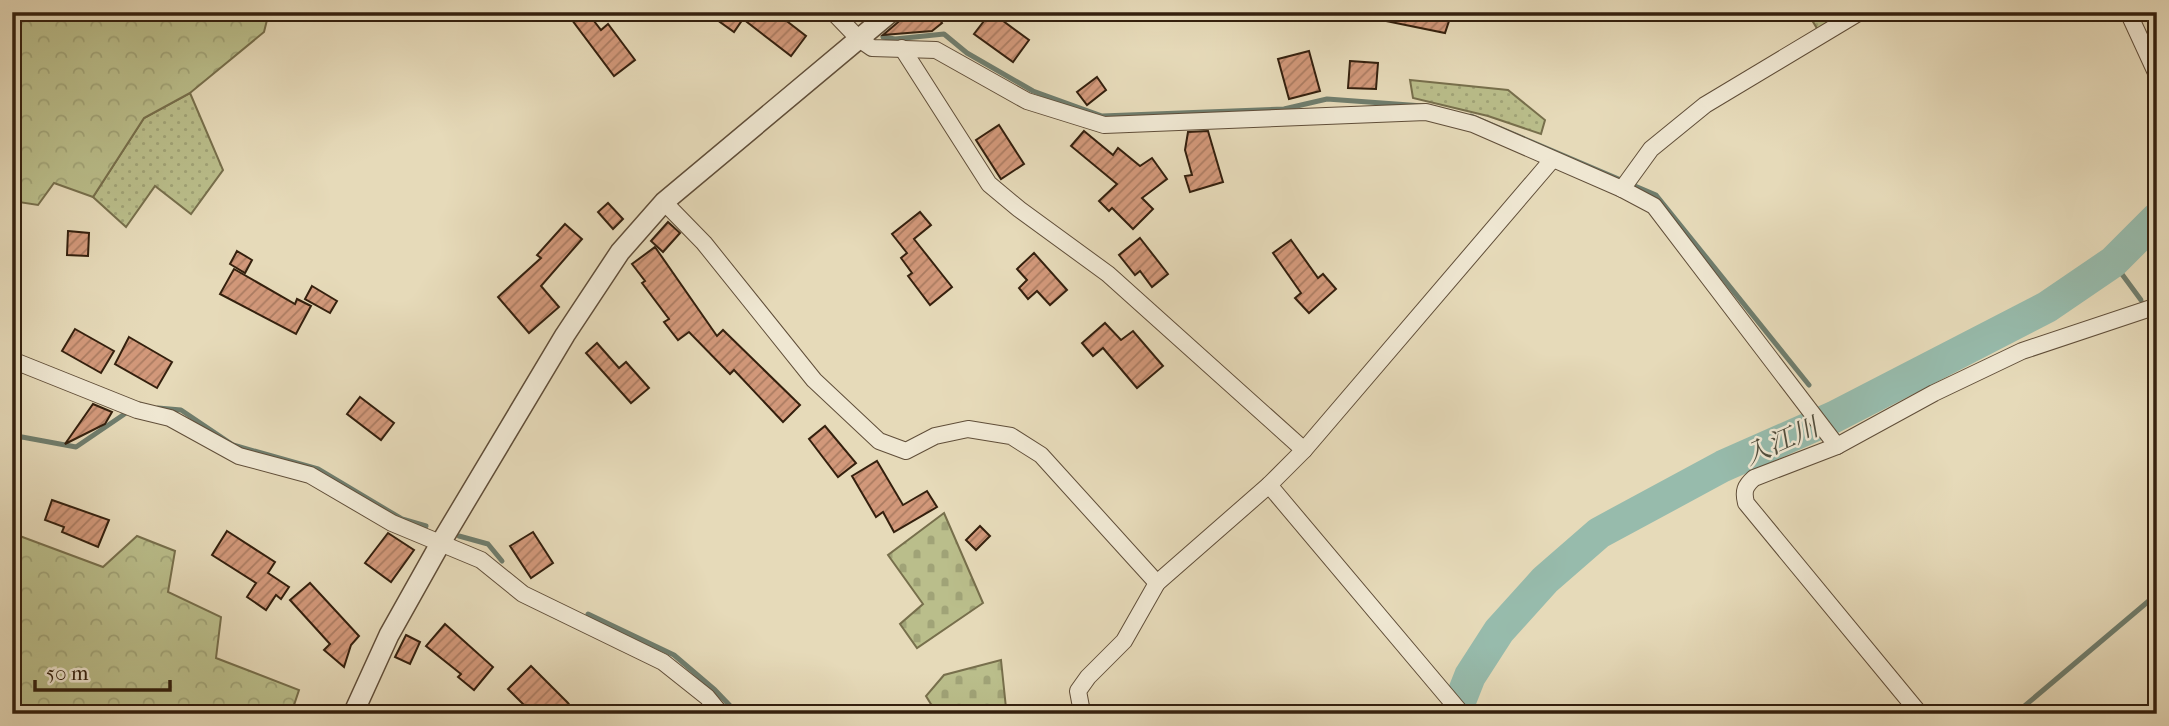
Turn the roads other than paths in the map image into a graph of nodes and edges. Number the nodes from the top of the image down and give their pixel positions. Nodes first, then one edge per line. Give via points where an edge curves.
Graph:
1 (833, 12) edge
2 (891, 12) edge
3 (1860, 12) edge
4 (2128, 12) edge
5 (859, 39) junction
6 (902, 48) junction
7 (2157, 75) edge
8 (1552, 160) junction
9 (1622, 189) junction
10 (664, 202) junction
11 (2157, 306) edge
12 (12, 360) edge
13 (1833, 441) junction
14 (1304, 450) junction
15 (1269, 485) junction
16 (440, 544) junction
17 (1157, 583) junction
18 (353, 714) edge
19 (722, 714) edge
20 (1086, 714) edge
21 (1462, 714) edge
22 (1920, 714) edge

1 - 5 street
2 - 5 street
3 - 9 street via 1705,105 1651,149
4 - 7 street
5 - 6 street via 872,48
5 - 10 street
6 - 8 street via 936,50 1027,101 1104,125 1426,112 1473,124
6 - 14 street via 989,184 1108,274
8 - 9 street
8 - 14 street
9 - 13 street via 1654,206
10 - 16 street via 620,252 571,324
10 - 17 street via 704,243 814,380 879,441 906,451 934,436 968,429 1012,436 1041,455
11 - 13 street via 2022,351
12 - 16 street via 138,410 170,418 239,456 310,475 392,523
13 - 22 street via 1754,478 1746,485 1746,503
14 - 15 street
15 - 17 street
15 - 21 street
16 - 18 street via 389,635
16 - 19 street via 481,560 523,594 663,663
17 - 20 street via 1124,641 1078,691

